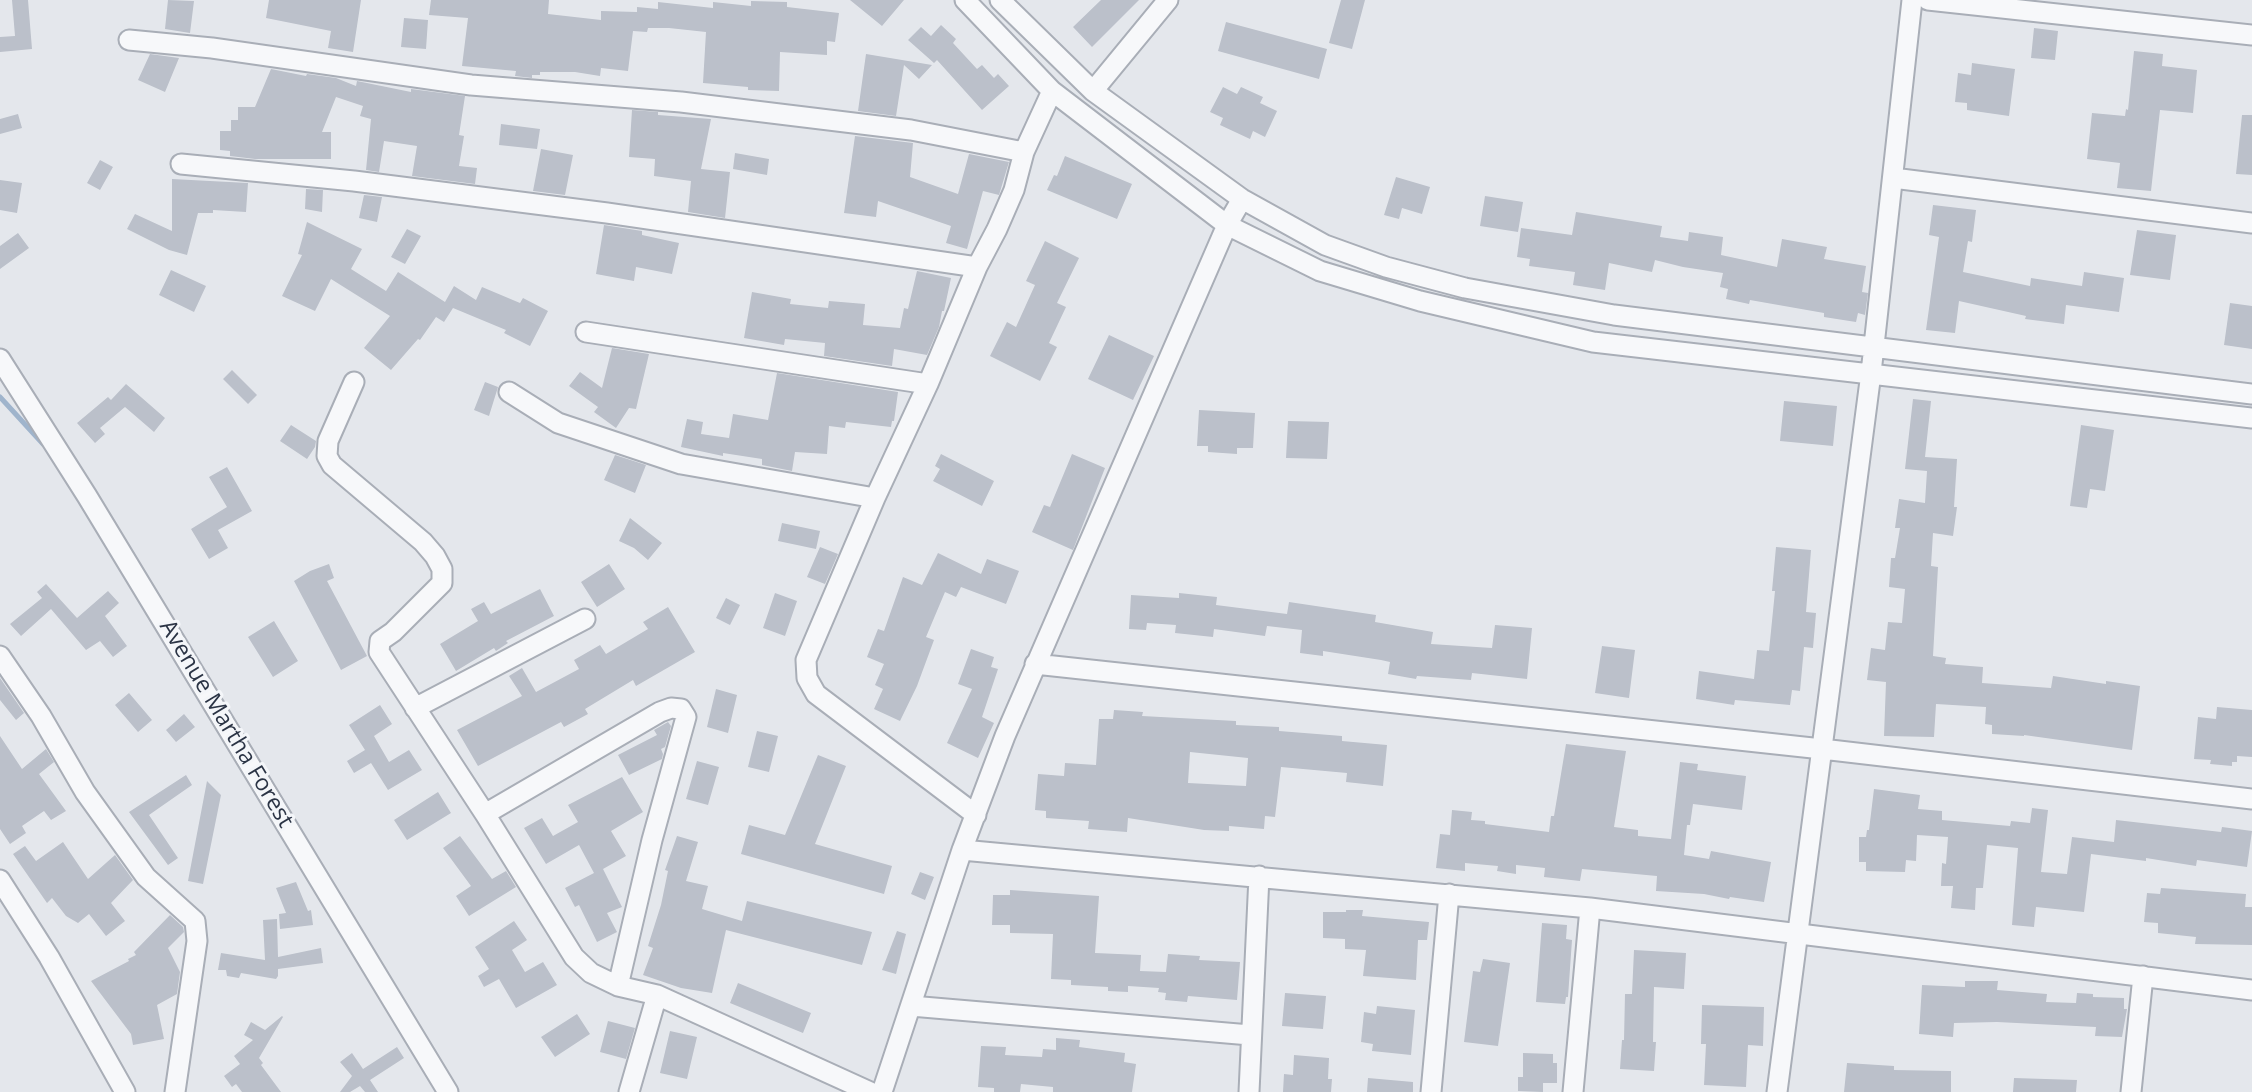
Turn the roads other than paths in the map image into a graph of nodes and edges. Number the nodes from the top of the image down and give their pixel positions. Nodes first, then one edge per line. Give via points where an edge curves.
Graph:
1 (965, 0) edge
2 (1000, 0) edge
3 (1168, 0) edge
4 (1912, 0) edge
5 (1928, 0) edge
6 (2252, 35) edge
7 (129, 40) dead end
8 (1052, 91) junction
9 (1093, 91) junction
10 (1024, 152) junction
11 (181, 164) dead end
12 (1892, 178) junction
13 (1242, 199) junction
14 (2252, 223) edge
15 (1227, 225) junction
16 (977, 267) junction
17 (586, 332) dead end
18 (1873, 348) junction
19 (0, 359) edge
20 (1871, 373) junction
21 (355, 382) dead end
22 (928, 384) junction
23 (509, 392) dead end
24 (2252, 394) edge
25 (2252, 418) edge
26 (874, 498) junction
27 (585, 619) dead end
28 (0, 656) edge
29 (1035, 664) junction
30 (415, 708) junction
31 (1822, 749) junction
32 (2252, 799) edge
33 (485, 814) junction
34 (976, 815) junction
35 (962, 850) junction
36 (1259, 876) junction
37 (0, 880) edge
38 (1448, 894) junction
39 (1590, 908) junction
40 (1798, 932) junction
41 (2143, 976) junction
42 (618, 986) junction
43 (2252, 990) edge
44 (657, 995) junction
45 (911, 1006) junction
46 (1250, 1035) junction
47 (125, 1092) edge
48 (175, 1092) edge
49 (449, 1092) edge
50 (629, 1092) edge
51 (870, 1092) edge
52 (882, 1092) edge
53 (1249, 1092) edge
54 (1431, 1092) edge
55 (1573, 1092) edge
56 (1777, 1092) edge
57 (2131, 1092) edge

1 - 8 street
2 - 9 street
3 - 9 street
4 - 12 street
5 - 6 street
7 - 10 street via 471,85 681,102 911,130
8 - 10 street
8 - 15 street
9 - 13 street
10 - 16 street via 1014,190
11 - 16 street via 567,208
12 - 14 street
12 - 18 street
13 - 15 street
13 - 18 street via 1325,245 1465,288 1614,315
15 - 20 street via 1321,271 1420,301 1593,342
15 - 29 street
16 - 22 street
17 - 22 street
18 - 20 street
18 - 24 street
19 - 49 street, Avenue Martha Forest
20 - 25 street
20 - 31 street
21 - 30 street via 328,441 327,456 423,542 442,569 442,583 380,641 379,652
22 - 26 street
23 - 26 street via 558,423 681,464
26 - 34 street via 806,660 807,678 816,694
27 - 30 street
28 - 48 street via 85,792 146,877 195,921 197,941
29 - 31 street
29 - 34 street
30 - 33 street
31 - 32 street
31 - 40 street
33 - 42 street via 574,957 591,973
33 - 42 street via 660,712 681,709 686,716
34 - 35 street
35 - 36 street
35 - 45 street
36 - 38 street
36 - 46 street
37 - 47 street
38 - 39 street
38 - 54 street
39 - 40 street
39 - 55 street
40 - 41 street
40 - 56 street
41 - 43 street
41 - 57 street
42 - 44 street
44 - 50 street
44 - 51 street
45 - 46 street
45 - 52 street
46 - 53 street

